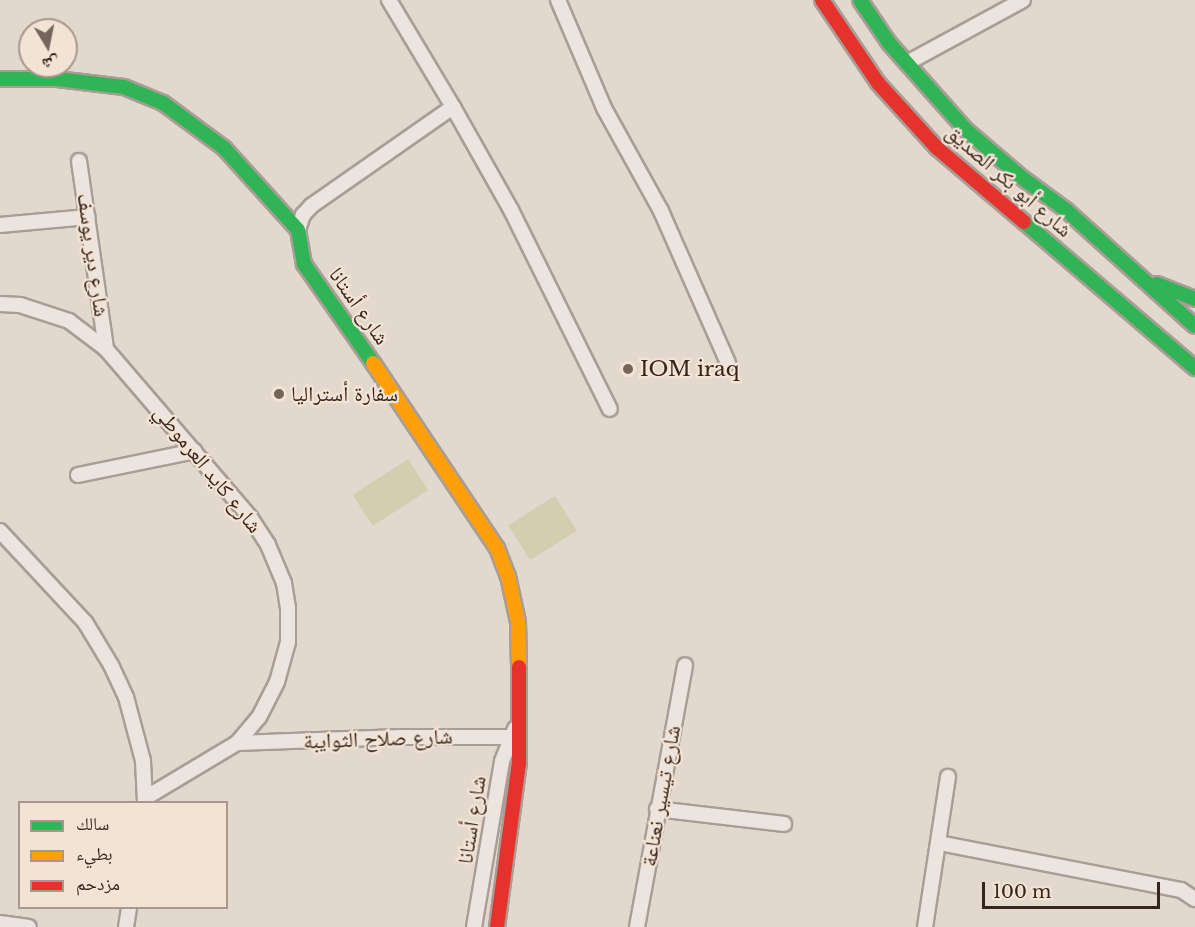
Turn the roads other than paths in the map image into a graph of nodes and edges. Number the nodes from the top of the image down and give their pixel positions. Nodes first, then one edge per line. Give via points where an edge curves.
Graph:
1 (389, 0) edge
2 (558, 0) edge
3 (822, 0) edge
4 (860, 0) edge
5 (1023, 0) edge
6 (907, 63) junction
7 (0, 79) edge
8 (453, 107) junction
9 (79, 160) dead end
10 (88, 217) junction
11 (0, 225) edge
12 (298, 230) junction
13 (1140, 275) junction
14 (1195, 298) edge
15 (0, 304) edge
16 (1195, 326) edge
17 (106, 349) junction
18 (728, 363) dead end
19 (1195, 368) edge
20 (610, 409) dead end
21 (195, 451) junction
22 (78, 475) dead end
23 (0, 531) edge
24 (685, 665) dead end
25 (515, 736) junction
26 (237, 743) junction
27 (948, 777) dead end
28 (145, 800) edge
29 (657, 809) junction
30 (784, 824) dead end
31 (939, 843) junction
32 (1195, 899) edge
33 (129, 909) edge
34 (0, 923) edge
35 (29, 927) edge
36 (126, 927) edge
37 (474, 927) edge
38 (497, 927) edge
39 (637, 927) edge
40 (925, 927) edge

1 - 8 street
2 - 18 street via 604,108 661,211
3 - 19 street, شارع أبو بكر الصديق via 878,83 937,148
4 - 6 street, شارع أبو بكر الصديق
5 - 6 street
6 - 13 street, شارع أبو بكر الصديق via 965,129
7 - 12 street via 57,79 124,87 163,103 224,148
8 - 12 street via 311,206
8 - 20 street via 511,210
9 - 10 street, شارع دير يوسف
10 - 11 street
10 - 17 street, شارع دير يوسف
12 - 25 street, شارع أستانا via 304,264 437,456 504,563 518,622
13 - 14 street
13 - 16 street, شارع أبو بكر الصديق
15 - 17 street, شارع كايد العرموطي via 20,305 69,321
17 - 21 street, شارع كايد العرموطي
21 - 22 street
21 - 26 street, شارع كايد العرموطي via 268,545 281,575 288,608 288,642 277,682 259,717
23 - 28 street via 85,622 111,665 126,698 143,761
24 - 29 street, شارع تيسير نعناعة
25 - 26 street, شارع صلاح الثوايبة
25 - 37 street, شارع أستانا via 502,761
25 - 38 street, شارع أستانا via 519,762
26 - 28 street, شارع كايد العرموطي
27 - 31 street
29 - 30 street
29 - 39 street, شارع تيسير نعناعة
31 - 32 street via 1181,890
31 - 40 street
33 - 36 street
34 - 35 street

